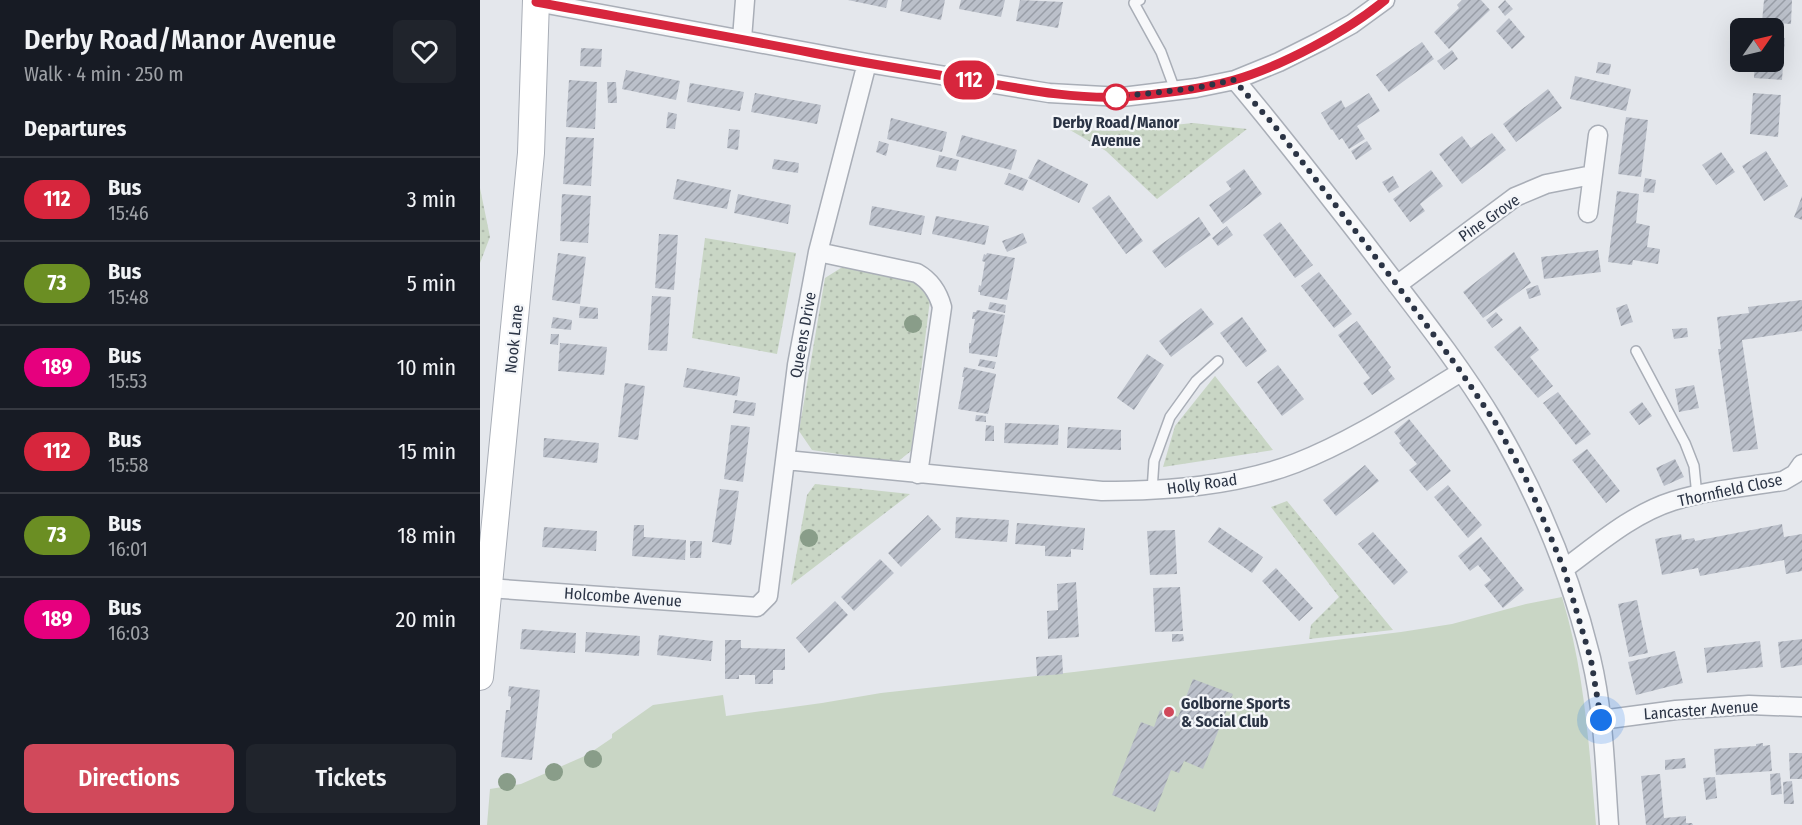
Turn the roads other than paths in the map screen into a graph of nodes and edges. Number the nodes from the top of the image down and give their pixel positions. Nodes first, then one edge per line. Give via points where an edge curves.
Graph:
1 (745, 0) edge
2 (1140, 0) edge
3 (1385, 0) edge
4 (536, 1) edge
5 (742, 39) junction
6 (867, 63) junction
7 (1234, 80) junction
8 (1174, 90) junction
9 (1598, 135) dead end
10 (1592, 175) junction
11 (1588, 213) dead end
12 (818, 252) junction
13 (1397, 285) junction
14 (1636, 351) dead end
15 (1218, 361) dead end
16 (1461, 372) junction
17 (786, 460) junction
18 (1802, 464) edge
19 (918, 474) junction
20 (1152, 490) junction
21 (1696, 496) junction
22 (1564, 569) junction
23 (488, 588) junction
24 (757, 606) joint
25 (480, 677) edge
26 (1802, 708) edge
27 (1601, 720) junction
28 (1609, 825) edge

1 - 5 street
2 - 8 lane via 1134,3 1161,51
3 - 7 street via 1321,41
4 - 5 street
4 - 23 street, Nook Lane via 531,153
5 - 6 street
6 - 8 street via 1059,94 1122,97
6 - 12 street, Queens Drive
7 - 8 street
7 - 13 street via 1273,124
9 - 10 street
10 - 11 street
10 - 13 street, Pine Grove via 1545,184 1515,197
12 - 17 street, Queens Drive via 797,364
12 - 19 street via 917,273 927,279 939,298 942,307
13 - 16 street
14 - 21 lane via 1688,451 1694,466
15 - 20 lane via 1196,381 1170,417 1154,461
16 - 20 street, Holly Road via 1360,433 1298,462 1245,477
16 - 22 street via 1495,422 1528,483
17 - 19 street, Holly Road
17 - 24 street, Queens Drive via 768,596
18 - 21 street, Thornfield Close via 1783,481
19 - 20 street, Holly Road via 1102,490
21 - 22 street, Thornfield Close via 1673,501 1627,522
22 - 27 street via 1591,660
23 - 24 street, Holcombe Avenue
23 - 25 street, Nook Lane
26 - 27 street, Lancaster Avenue via 1749,705
27 - 28 street

